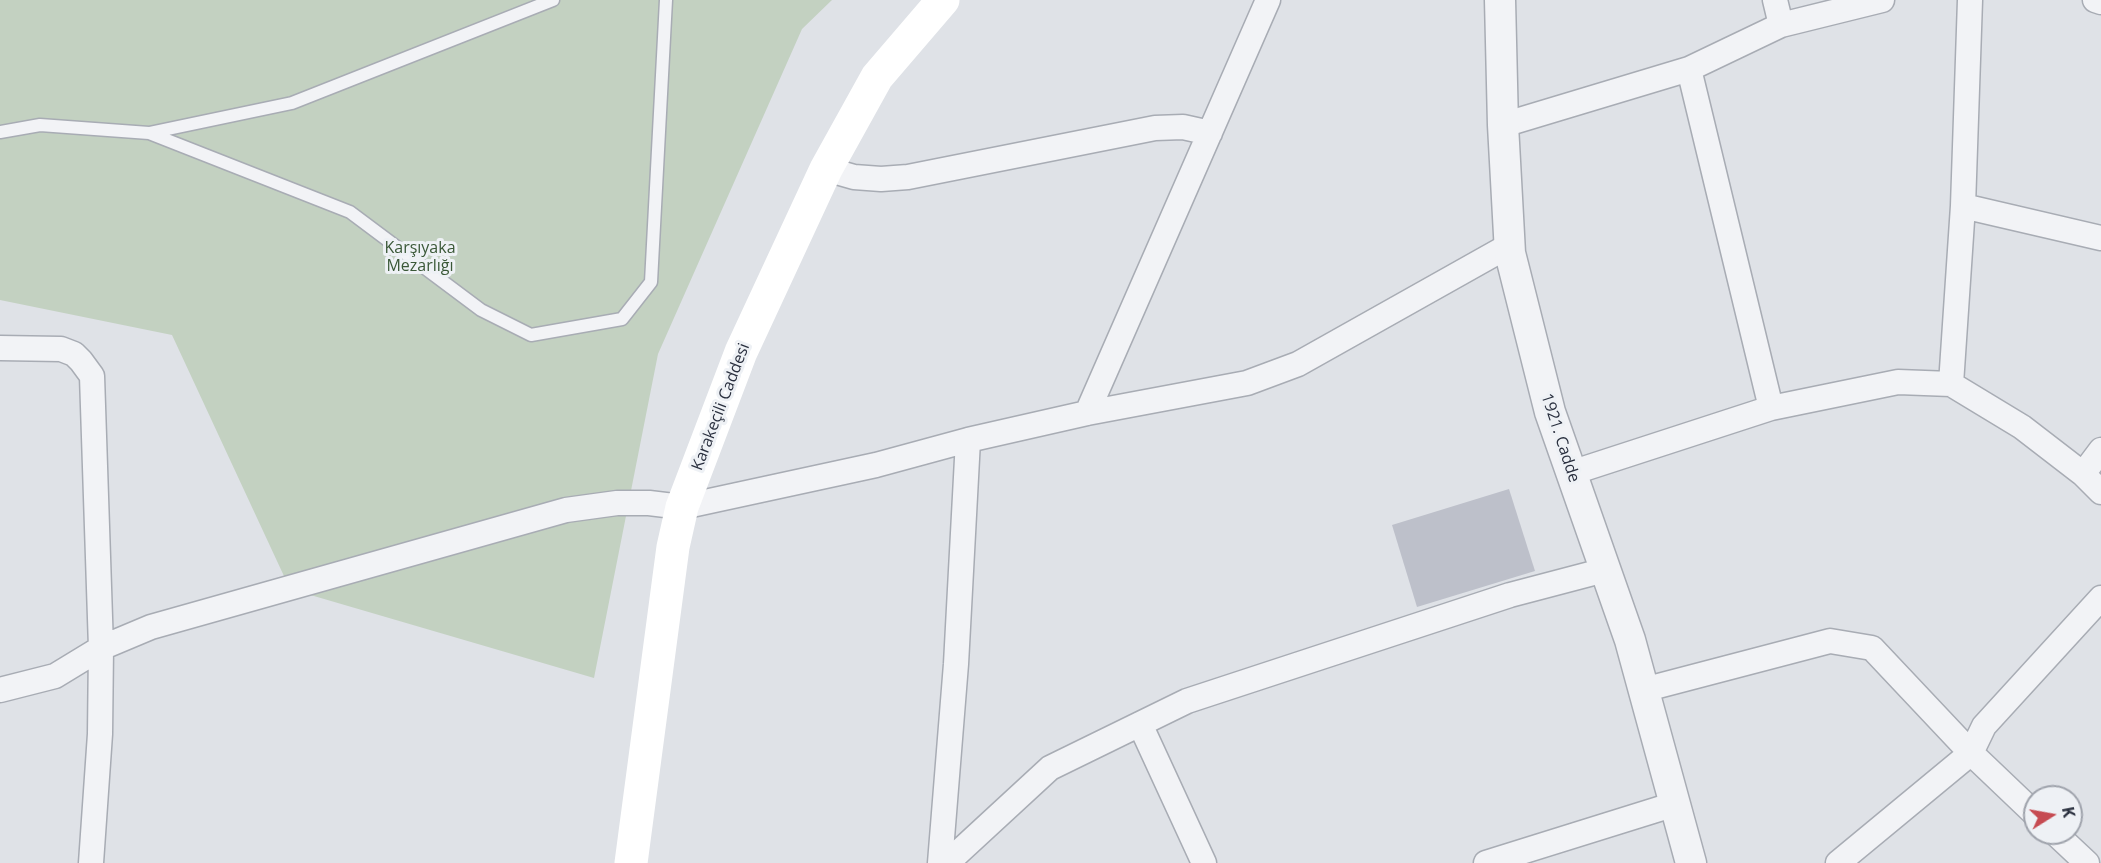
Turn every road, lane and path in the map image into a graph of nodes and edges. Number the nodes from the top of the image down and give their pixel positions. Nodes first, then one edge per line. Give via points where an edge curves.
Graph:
1 (553, 0) edge
2 (666, 0) edge
3 (943, 0) edge
4 (1268, 0) edge
5 (1500, 0) edge
6 (1775, 0) edge
7 (1882, 0) edge
8 (1970, 0) edge
9 (2096, 0) edge
10 (2101, 2) edge
11 (1781, 26) junction
12 (1689, 69) junction
13 (1503, 124) junction
14 (0, 132) edge
15 (148, 133) junction
16 (1210, 133) junction
17 (826, 169) junction
18 (1963, 206) junction
19 (2101, 238) edge
20 (1510, 245) junction
21 (0, 348) edge
22 (1951, 384) junction
23 (1771, 408) junction
24 (1087, 413) junction
25 (968, 440) junction
26 (2101, 450) edge
27 (1571, 473) junction
28 (2083, 474) junction
29 (2101, 492) edge
30 (682, 507) junction
31 (1605, 570) junction
32 (2101, 598) edge
33 (101, 648) junction
34 (0, 690) edge
35 (1643, 690) junction
36 (1140, 723) junction
37 (1971, 753) junction
38 (2023, 803) edge
39 (1675, 804) junction
40 (2068, 845) edge
41 (91, 863) edge
42 (631, 863) edge
43 (940, 863) edge
44 (947, 863) edge
45 (1204, 863) edge
46 (1486, 863) edge
47 (1691, 863) edge
48 (1838, 863) edge
49 (2087, 863) edge

1 - 15 lane via 292,103
2 - 15 lane via 651,282 622,319 531,335 481,310 350,212
3 - 17 main road, Karakeçili Caddesi via 877,77
4 - 16 street
5 - 13 street, 1921. Cadde
6 - 11 street
7 - 11 street
8 - 18 street
9 - 10 street
11 - 12 street
12 - 13 street
12 - 23 street
13 - 20 street, 1921. Cadde
14 - 15 lane via 40,125
16 - 17 street via 1183,127 1155,128 908,177 854,177
16 - 24 street
17 - 30 main road, Karakeçili Caddesi via 741,352
18 - 19 street
18 - 22 street
20 - 24 street via 1298,364 1247,383
20 - 27 street, 1921. Cadde via 1550,412
21 - 33 street via 61,349 74,354 92,376
22 - 23 street via 1898,382
22 - 28 street via 2022,427
23 - 27 street
24 - 25 street
25 - 30 street via 876,465
25 - 43 street
26 - 28 street
27 - 31 street, 1921. Cadde
28 - 29 street
30 - 33 street via 617,502 566,510 151,627
30 - 42 main road, Karakeçili Caddesi via 673,547
31 - 35 street, 1921. Cadde
31 - 36 street via 1510,595 1209,693
32 - 37 street via 1984,726
33 - 34 street via 55,676
33 - 41 street
35 - 37 street via 1830,641 1872,648
35 - 39 street, 1921. Cadde
36 - 44 street via 1050,768
36 - 45 street
37 - 38 street
37 - 48 street
39 - 46 street
39 - 47 street, 1921. Cadde
40 - 49 street

